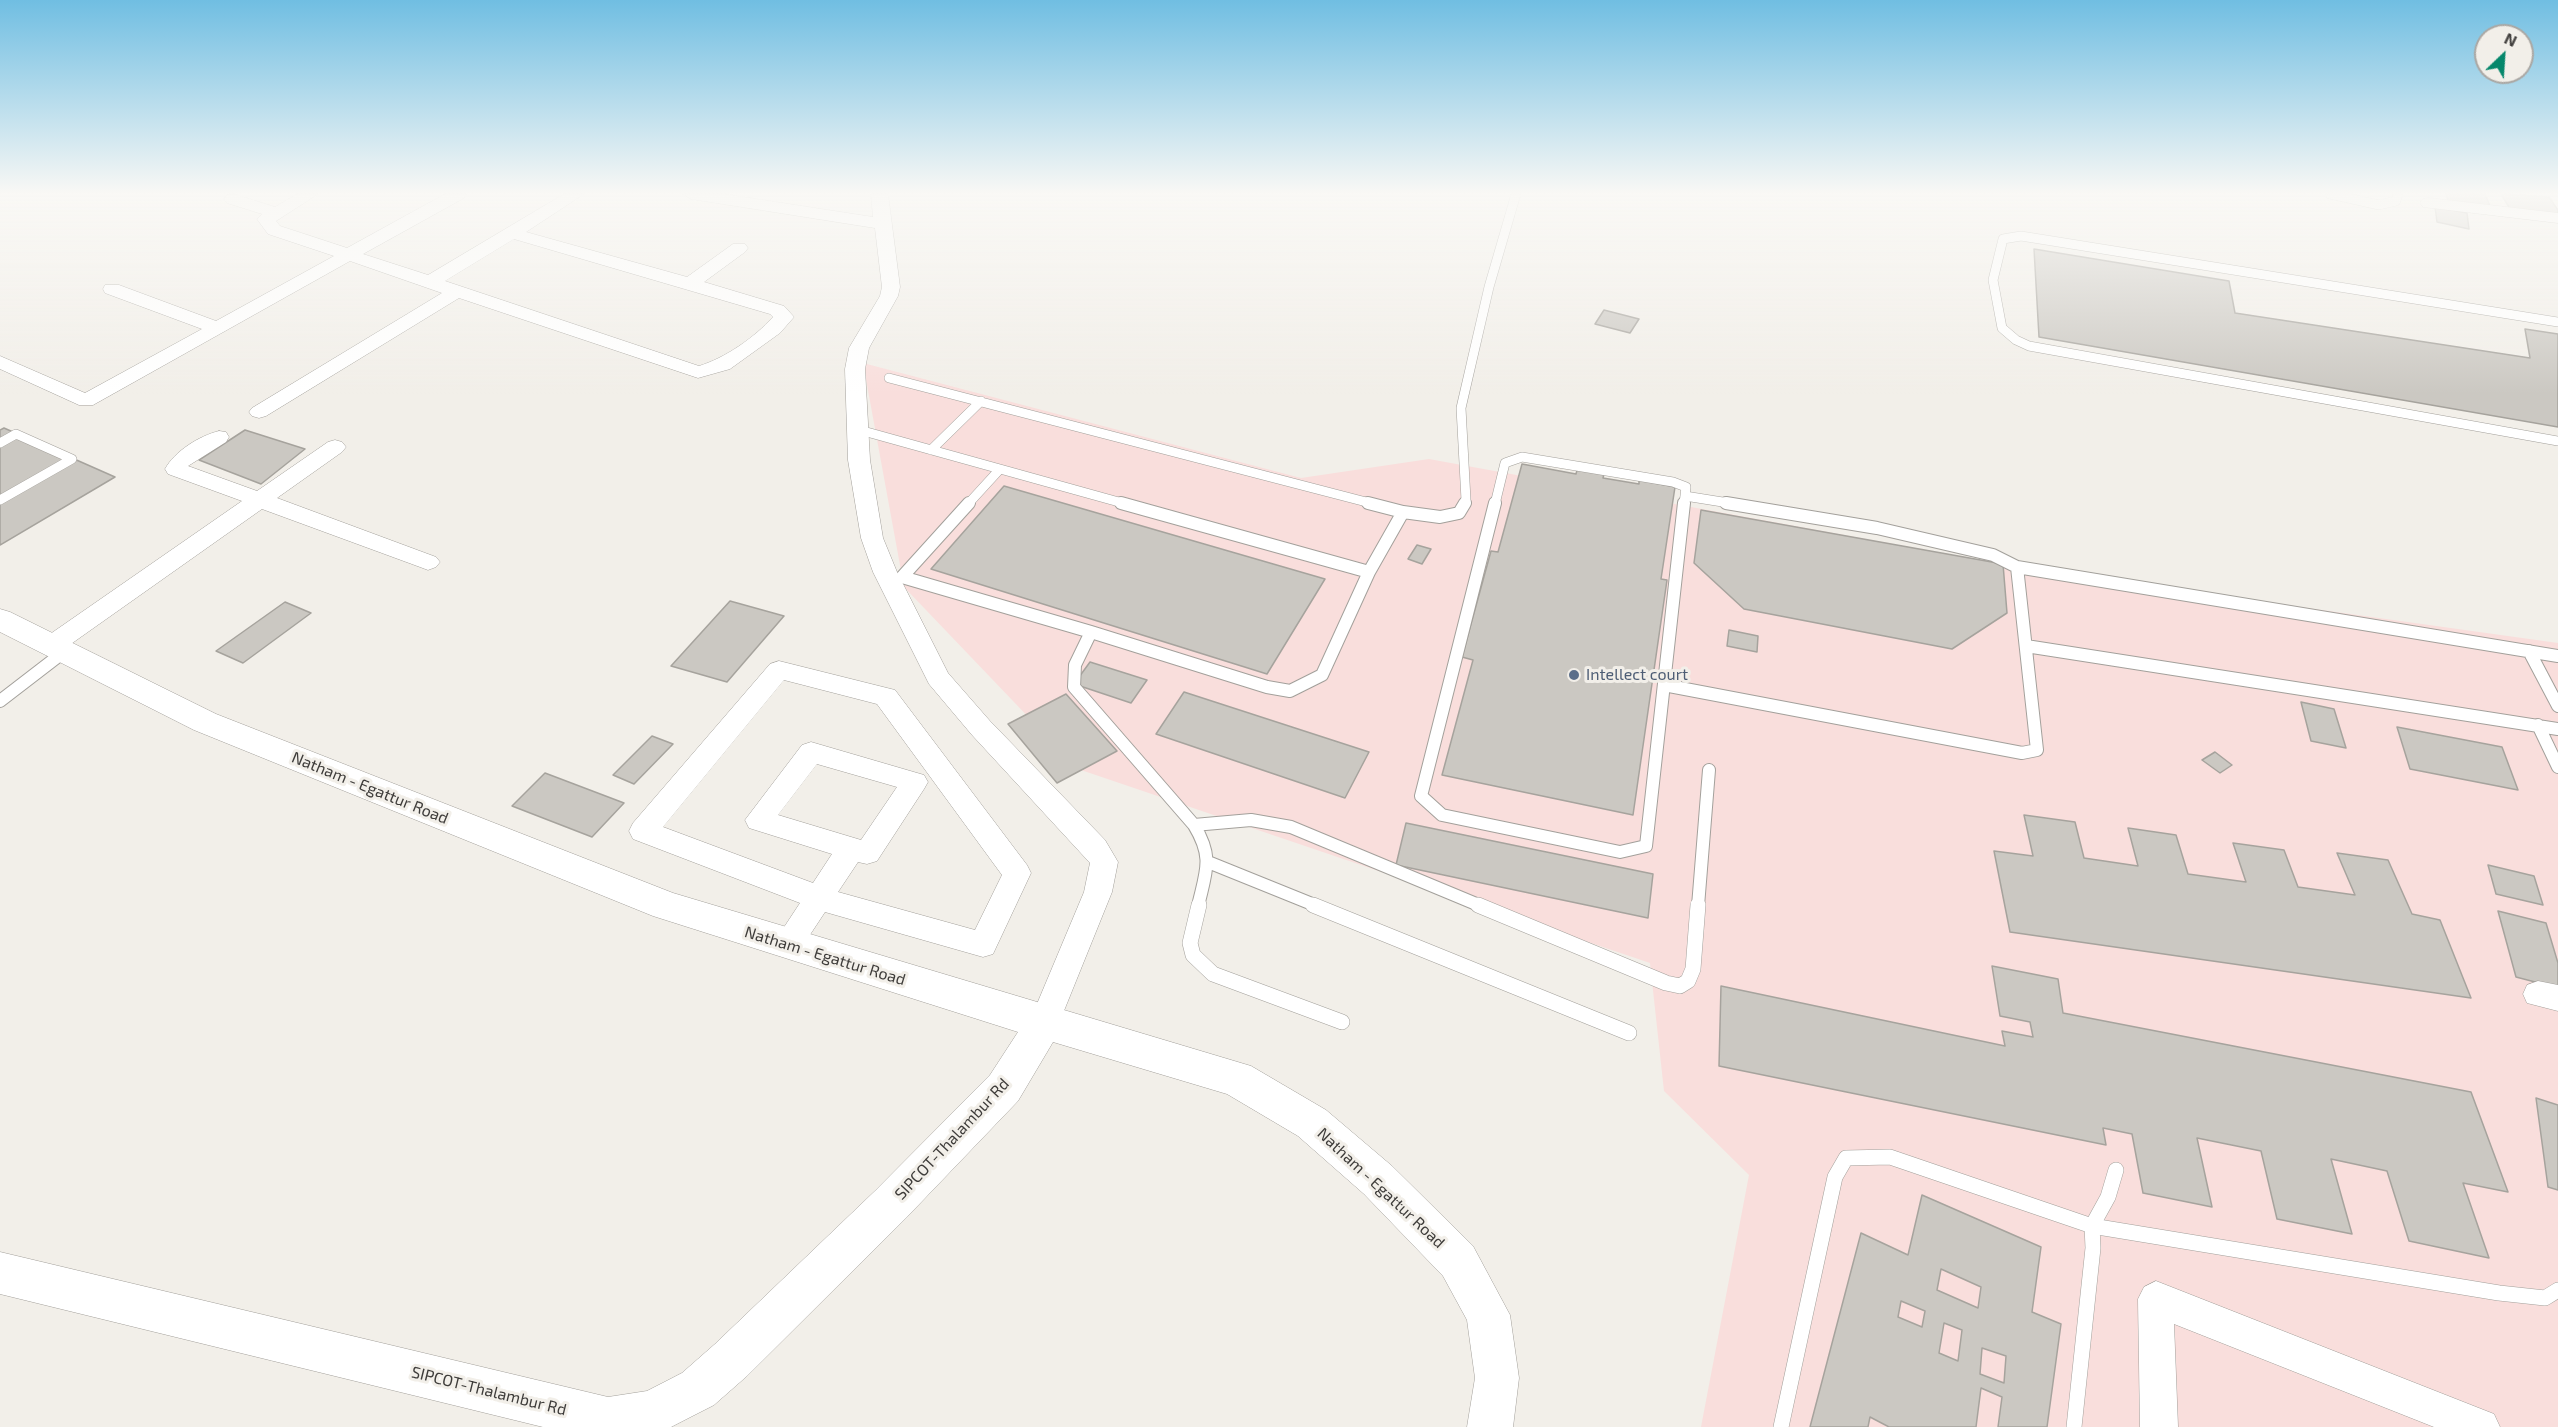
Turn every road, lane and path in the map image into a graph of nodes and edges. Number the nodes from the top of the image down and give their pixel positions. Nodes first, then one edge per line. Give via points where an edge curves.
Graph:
1 (338, 261) edge
2 (365, 261) edge
3 (466, 261) edge
4 (608, 261) edge
5 (722, 261) edge
6 (888, 261) edge
7 (1497, 261) edge
8 (1998, 261) edge
9 (2175, 261) edge
10 (430, 282) junction
11 (690, 284) junction
12 (112, 289) dead end
13 (458, 291) junction
14 (2558, 322) edge
15 (215, 327) junction
16 (0, 362) edge
17 (889, 378) dead end
18 (981, 401) junction
19 (260, 412) dead end
20 (856, 429) junction
21 (219, 436) dead end
22 (2558, 441) edge
23 (0, 443) edge
24 (335, 447) dead end
25 (931, 450) junction
26 (1000, 470) junction
27 (1685, 496) junction
28 (0, 500) edge
29 (258, 500) junction
30 (1403, 512) junction
31 (428, 562) dead end
32 (2017, 567) junction
33 (1369, 572) junction
34 (0, 619) edge
35 (1091, 632) junction
36 (2026, 646) junction
37 (58, 648) junction
38 (2529, 651) junction
39 (2558, 656) edge
40 (1664, 685) junction
41 (0, 701) edge
42 (2558, 706) edge
43 (2538, 725) junction
44 (2558, 729) edge
45 (2558, 767) edge
46 (1709, 770) dead end
47 (1194, 825) junction
48 (851, 849) junction
49 (1208, 862) junction
50 (819, 898) junction
51 (788, 944) junction
52 (1342, 1022) dead end
53 (1044, 1023) junction
54 (1629, 1033) dead end
55 (2116, 1170) dead end
56 (2092, 1226) junction
57 (0, 1273) edge
58 (2558, 1290) edge
59 (1490, 1427) edge
60 (1781, 1427) edge
61 (2074, 1427) edge
62 (2159, 1427) edge
63 (2481, 1427) edge

1 - 15 street
2 - 10 street
3 - 10 street
4 - 11 street
5 - 11 street
6 - 20 street, SIPCOT-Thalambur Rd via 889,296 859,348 855,369
7 - 30 lane via 1461,408 1466,500 1461,512 1455,515
8 - 22 lane via 1993,280 2002,328 2029,345
9 - 14 lane
10 - 13 street
11 - 13 street via 777,310 784,317 723,365 698,372
12 - 15 street
13 - 19 street
15 - 16 street via 87,401
17 - 18 lane
18 - 25 lane
18 - 30 lane
20 - 25 lane
20 - 53 street, SIPCOT-Thalambur Rd via 872,538 938,678 1104,862 1098,892
21 - 29 street via 181,460 176,470
23 - 28 lane via 16,434 72,459
24 - 29 street
25 - 26 lane
26 - 33 lane
26 - 35 lane via 902,578
27 - 32 lane via 1877,528 1993,555
27 - 40 lane
27 - 40 lane via 1686,487 1673,482 1522,457 1505,463 1421,796 1442,815 1620,852 1646,846
29 - 31 street
29 - 37 street
30 - 33 lane
32 - 36 lane
32 - 38 lane
33 - 35 lane via 1322,675 1290,691
34 - 37 street, Natham - Egattur Road
35 - 47 lane via 1073,670 1074,687
36 - 40 lane via 2037,750 2022,753
36 - 43 lane
37 - 41 lane
37 - 51 street, Natham - Egattur Road via 205,722 666,906
38 - 39 lane
38 - 42 lane
43 - 44 lane
43 - 45 lane
46 - 47 lane via 1693,969 1688,981 1680,986 1291,827 1251,820
47 - 49 lane via 1204,842
48 - 48 street via 759,820 811,752 915,782 867,853
48 - 50 street
49 - 52 lane via 1190,943 1193,955 1213,974
49 - 54 lane
50 - 50 street via 983,945 1017,873 886,697 779,670 643,831
50 - 51 street
51 - 53 street, Natham - Egattur Road
53 - 57 street, SIPCOT-Thalambur Rd via 1004,1088 891,1204 698,1389 651,1413 608,1420
53 - 59 street, Natham - Egattur Road via 1237,1079 1312,1123 1378,1180 1458,1261 1488,1316 1497,1378
55 - 56 lane via 2108,1197
56 - 58 lane via 2499,1293 2545,1298
56 - 60 lane via 1890,1157 1846,1158 1835,1177
56 - 61 lane
62 - 63 street via 2157,1299

